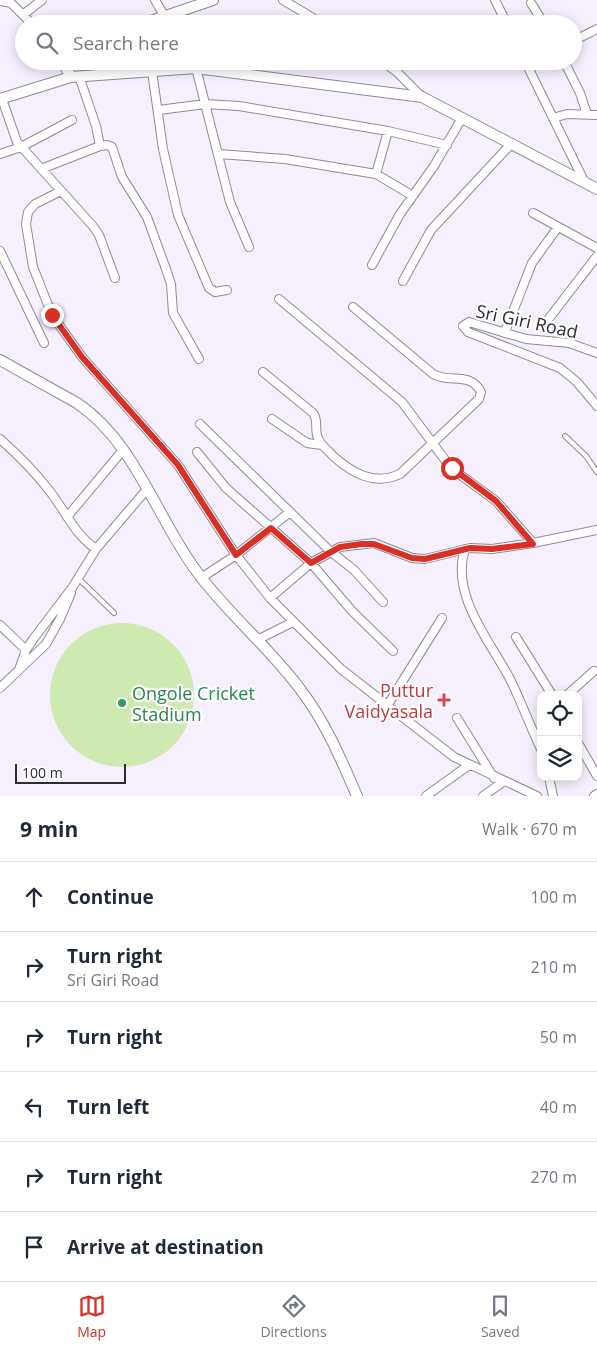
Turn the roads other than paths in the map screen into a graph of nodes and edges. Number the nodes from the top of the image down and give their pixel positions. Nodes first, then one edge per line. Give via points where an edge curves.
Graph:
1 (42, 0) edge
2 (155, 0) edge
3 (213, 0) edge
4 (284, 0) edge
5 (495, 0) edge
6 (0, 1) edge
7 (531, 3) dead end
8 (24, 14) joint
9 (163, 15) edge
10 (178, 15) edge
11 (308, 15) edge
12 (502, 15) edge
13 (538, 15) edge
14 (597, 29) edge
15 (582, 36) edge
16 (69, 70) edge
17 (159, 70) edge
18 (195, 70) edge
19 (230, 70) edge
20 (394, 70) edge
21 (532, 70) edge
22 (568, 70) edge
23 (152, 71) junction
24 (75, 77) junction
25 (422, 97) junction
26 (1, 99) edge
27 (205, 104) junction
28 (159, 110) junction
29 (587, 114) junction
30 (597, 115) edge
31 (462, 118) junction
32 (553, 118) junction
33 (72, 120) dead end
34 (388, 131) junction
35 (512, 143) junction
36 (447, 145) junction
37 (100, 146) junction
38 (21, 147) junction
39 (0, 154) edge
40 (219, 154) junction
41 (41, 168) junction
42 (376, 174) junction
43 (584, 181) junction
44 (597, 189) edge
45 (61, 191) junction
46 (413, 196) junction
47 (534, 213) dead end
48 (558, 227) junction
49 (249, 247) dead end
50 (597, 248) edge
51 (0, 251) edge
52 (597, 256) edge
53 (3, 262) edge
54 (372, 265) dead end
55 (115, 278) dead end
56 (403, 281) dead end
57 (227, 290) dead end
58 (279, 299) dead end
59 (352, 307) dead end
60 (547, 321) dead end
61 (505, 332) junction
62 (44, 342) dead end
63 (597, 353) edge
64 (199, 359) dead end
65 (0, 360) edge
66 (263, 372) dead end
67 (597, 406) edge
68 (272, 420) dead end
69 (200, 424) dead end
70 (565, 436) dead end
71 (0, 439) edge
72 (432, 442) junction
73 (322, 445) junction
74 (123, 450) junction
75 (197, 452) dead end
76 (597, 472) edge
77 (148, 488) junction
78 (290, 512) junction
79 (67, 517) junction
80 (271, 528) junction
81 (597, 530) edge
82 (533, 544) junction
83 (96, 549) junction
84 (465, 549) junction
85 (330, 552) junction
86 (236, 555) junction
87 (311, 563) junction
88 (78, 578) junction
89 (201, 578) junction
90 (72, 588) junction
91 (270, 598) junction
92 (383, 602) dead end
93 (114, 613) dead end
94 (442, 618) dead end
95 (293, 622) junction
96 (0, 625) edge
97 (516, 637) dead end
98 (257, 640) junction
99 (26, 650) junction
100 (393, 651) dead end
101 (20, 668) junction
102 (594, 671) dead end
103 (0, 673) edge
104 (7, 680) junction
105 (0, 688) edge
106 (550, 691) edge
107 (572, 691) edge
108 (388, 706) junction
109 (458, 718) dead end
110 (537, 739) edge
111 (582, 750) edge
112 (469, 765) junction
113 (597, 776) edge
114 (494, 778) junction
115 (550, 781) edge
116 (503, 782) junction
117 (357, 796) edge
118 (426, 796) edge
119 (483, 796) edge
120 (537, 796) edge
121 (553, 796) edge

1 - 8 street
2 - 9 street
3 - 10 street
4 - 11 street
5 - 12 street
6 - 8 street via 11,3
7 - 13 street
14 - 15 street
16 - 24 street
17 - 23 street
18 - 27 street
19 - 25 street
20 - 25 street
21 - 32 street
22 - 29 street
23 - 24 street
23 - 28 street
24 - 26 street
24 - 37 street via 96,126
25 - 31 street
26 - 38 street
27 - 28 street
27 - 34 street via 239,106
27 - 40 street
28 - 57 street via 163,149 182,227 209,288 215,292
29 - 30 street
29 - 32 street
31 - 35 street
31 - 36 street
32 - 43 street
33 - 38 street
34 - 36 street
34 - 42 street
35 - 43 street
35 - 56 street via 431,230
36 - 46 street
37 - 41 street
37 - 64 street via 112,147 122,177 147,217 169,279 173,313
38 - 39 street
38 - 41 street
40 - 42 street via 285,159
40 - 49 street via 230,202
41 - 45 street
42 - 46 street
43 - 44 street
45 - 55 street via 96,230
45 - 86 street via 35,204 28,212 26,224 33,267 52,315 82,357 178,465
46 - 54 street
47 - 48 street
48 - 50 street
48 - 61 street via 532,263
51 - 53 street
52 - 60 street
53 - 62 street
58 - 72 street via 402,402
59 - 72 street via 439,378 469,379 478,386 481,392 479,399
61 - 63 street, Sri Giri Road via 526,339 570,343
61 - 67 street, Sri Giri Road via 469,322 463,326 468,332 560,368
65 - 74 street via 88,410
66 - 73 street via 313,412 317,437
68 - 73 street via 307,444
69 - 78 street
70 - 76 lane
71 - 79 street via 32,469
72 - 73 street via 410,466 391,478 358,475
72 - 82 street via 452,468 496,501
74 - 77 street
74 - 79 street
75 - 80 street via 226,488
77 - 83 street
77 - 89 street via 171,536
78 - 80 street
78 - 85 street
79 - 83 street via 79,535
80 - 86 street
80 - 87 street
81 - 82 street
82 - 84 street
83 - 88 street
84 - 85 street via 425,559 412,558 374,544 350,545
84 - 110 street via 462,577 469,603 511,681
85 - 87 street
85 - 92 street via 354,570
86 - 89 street
86 - 91 street
87 - 91 street
87 - 100 street
88 - 90 street
88 - 93 lane
89 - 98 street
90 - 99 street
90 - 101 street via 66,607 46,644
91 - 95 street
94 - 108 street
95 - 98 street
95 - 108 street via 341,669
96 - 99 street
97 - 106 street
98 - 117 street via 300,689 333,740
99 - 101 street
101 - 104 street
102 - 107 street
103 - 104 street
104 - 105 street
108 - 112 street via 454,758
109 - 114 street
111 - 113 street
112 - 114 street
112 - 118 street
114 - 116 street
115 - 121 street
116 - 119 street
116 - 120 street

